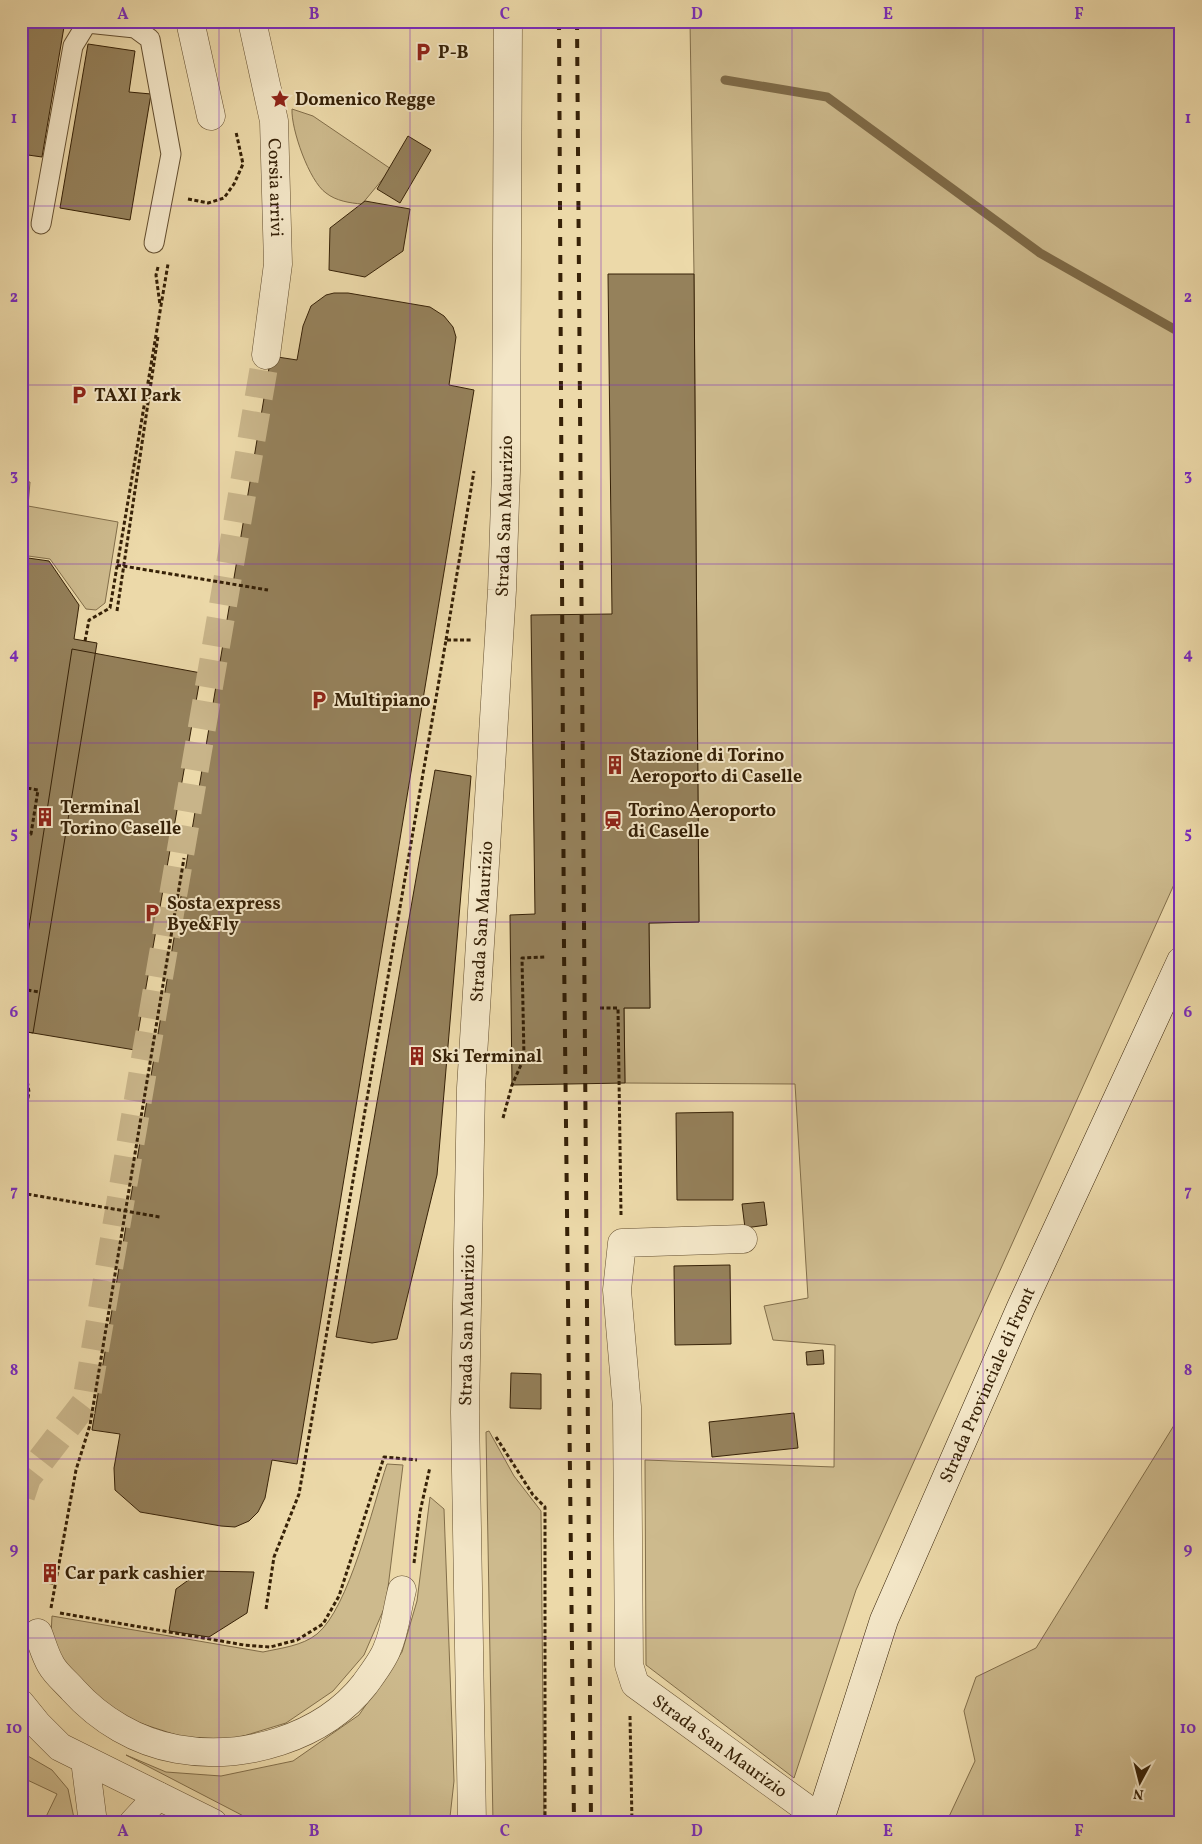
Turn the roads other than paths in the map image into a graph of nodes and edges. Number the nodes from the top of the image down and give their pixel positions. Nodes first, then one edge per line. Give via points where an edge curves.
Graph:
1 (190, 21) edge
2 (252, 21) edge
3 (508, 21) edge
4 (211, 116) dead end
5 (41, 224) dead end
6 (157, 251) road end
7 (266, 355) tunnel mouth
8 (1181, 961) edge
9 (743, 1238) dead end
10 (408, 1578) road end
11 (38, 1633) dead end
12 (21, 1704) edge
13 (85, 1760) junction
14 (158, 1796) junction
15 (820, 1821) edge
16 (473, 1822) edge
17 (93, 1823) edge
18 (133, 1823) edge
19 (213, 1823) edge

1 - 4 street
2 - 7 street, Corsia arrivi via 274,121 278,264
3 - 16 street, Strada San Maurizio via 506,471 499,640 471,1088 465,1412
5 - 6 lane via 73,46 87,24 135,28 150,39 171,154
8 - 15 street, Strada Provinciale di Front via 1021,1307 884,1620
9 - 15 street, Strada San Maurizio via 622,1243 617,1290 626,1408 629,1665 635,1684
10 - 11 street via 387,1650 364,1684 340,1709 310,1731 265,1745 218,1752 176,1749 140,1738 105,1720 51,1666
12 - 13 street via 60,1747
13 - 14 street
13 - 17 street
14 - 18 street
14 - 19 street

